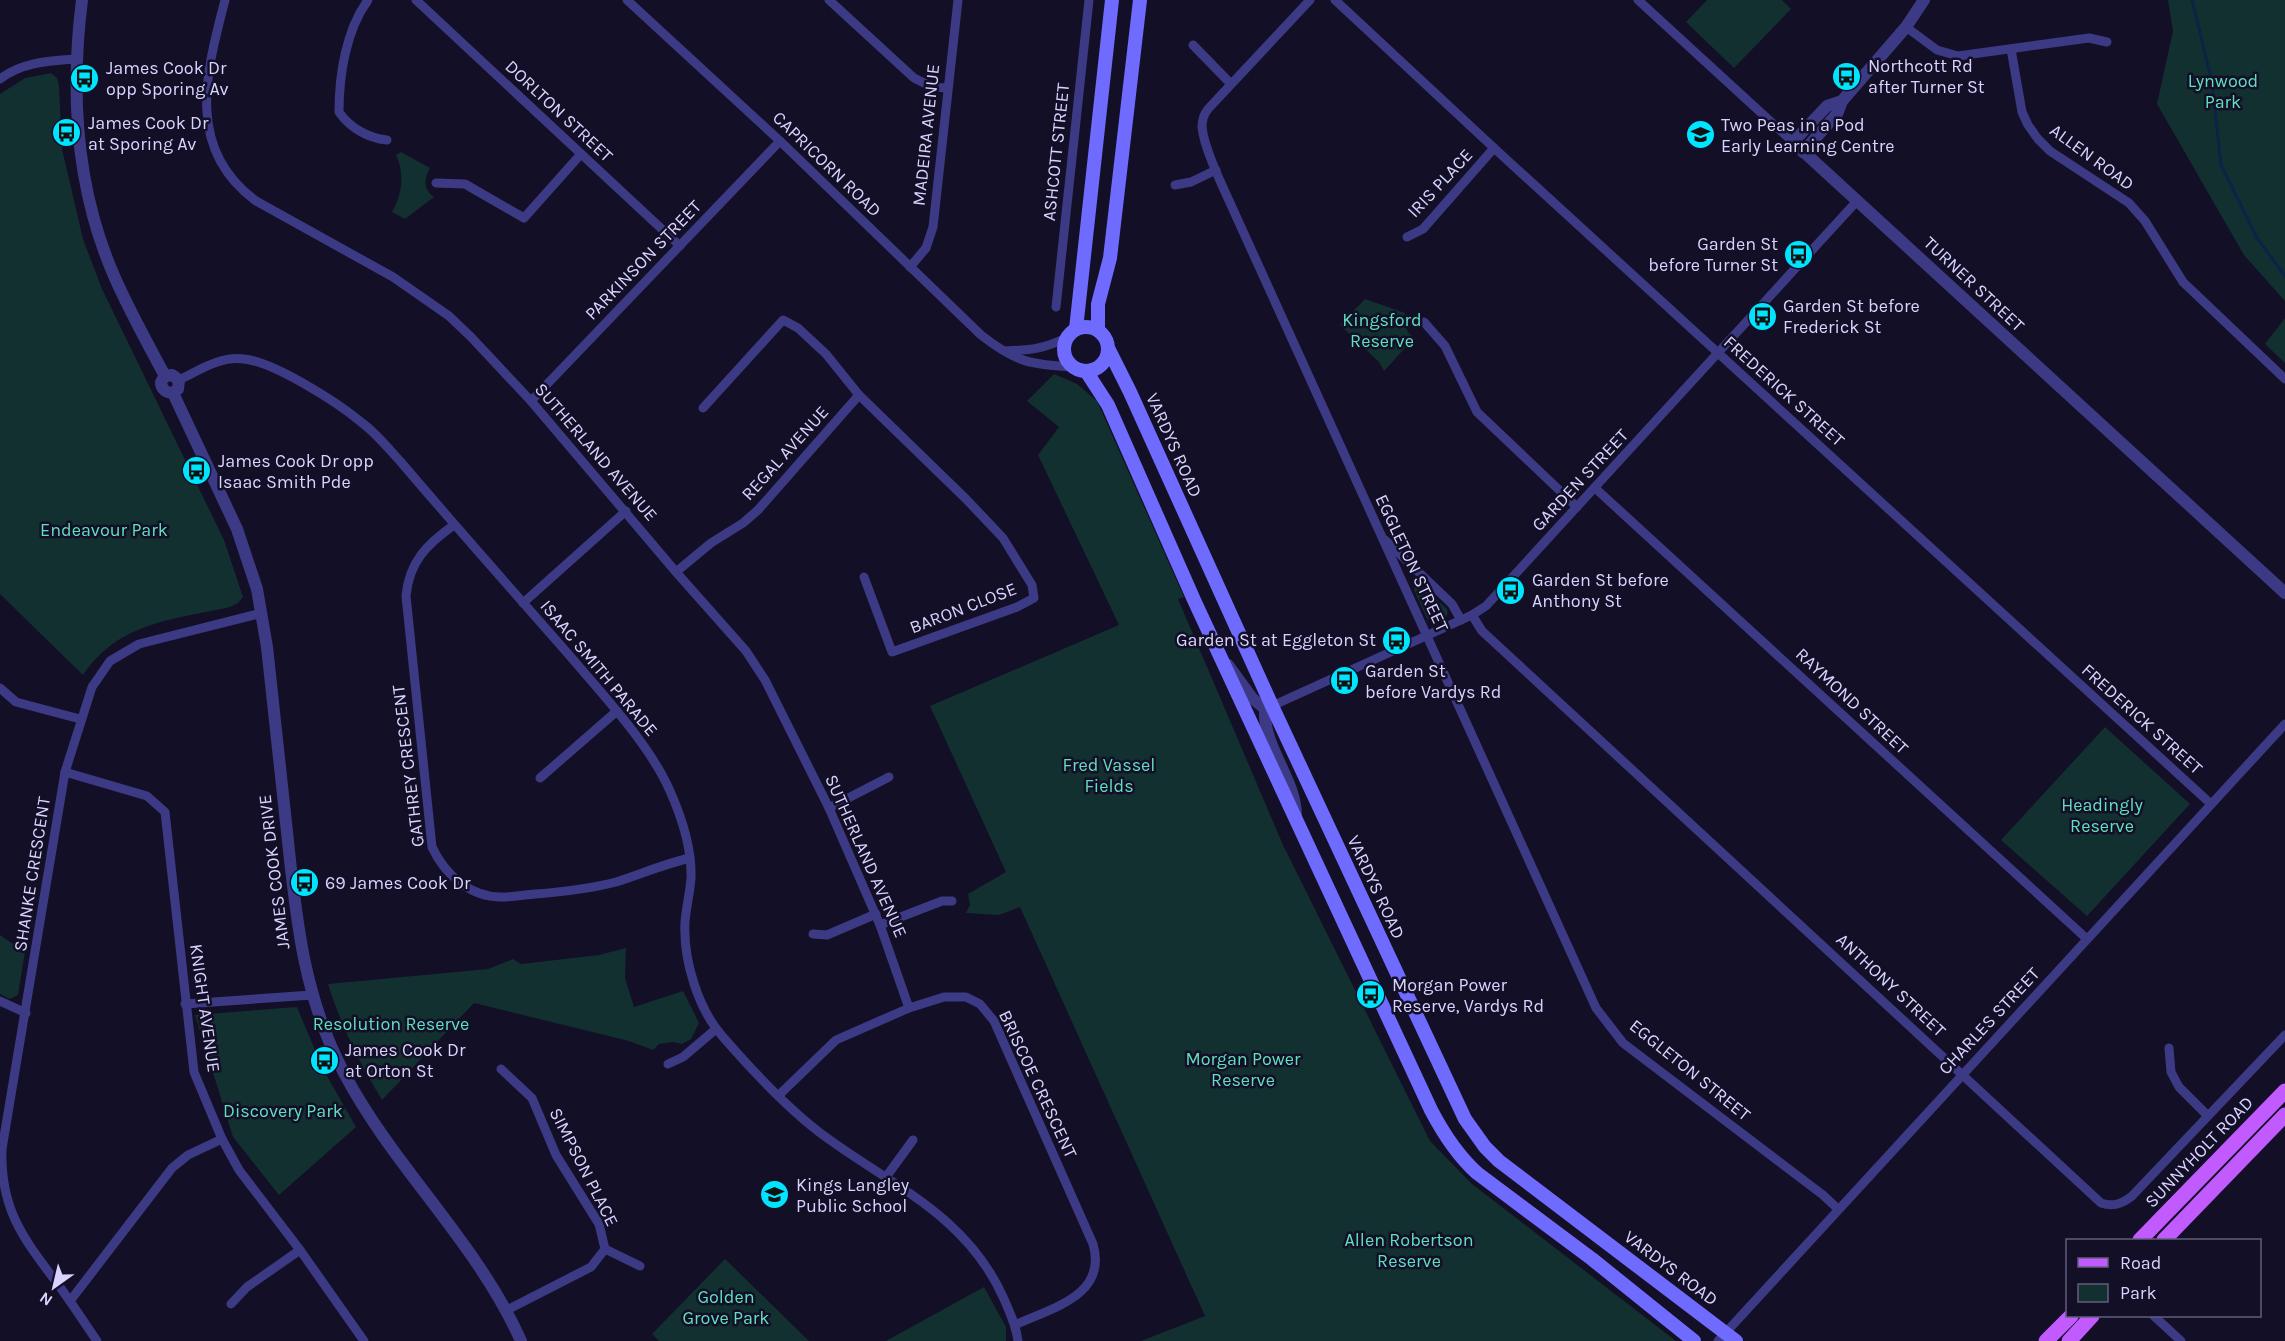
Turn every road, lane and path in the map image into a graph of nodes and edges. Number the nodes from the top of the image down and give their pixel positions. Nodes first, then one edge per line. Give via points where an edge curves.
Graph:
1 (82, 0) edge
2 (225, 0) edge
3 (368, 0) edge
4 (416, 0) edge
5 (627, 0) edge
6 (829, 0) edge
7 (958, 0) edge
8 (1089, 0) edge
9 (1112, 0) edge
10 (1140, 0) edge
11 (1310, 0) edge
12 (1335, 0) edge
13 (1638, 0) edge
14 (1924, 0) edge
15 (1906, 27) junction
16 (2107, 42) dead end
17 (1193, 45) dead end
18 (2011, 49) junction
19 (76, 59) junction
20 (0, 80) edge
21 (1231, 84) junction
22 (947, 88) junction
23 (1842, 101) junction
24 (387, 140) dead end
25 (780, 141) junction
26 (1793, 142) junction
27 (1494, 148) junction
28 (1803, 152) junction
29 (581, 154) junction
30 (1216, 170) junction
31 (436, 183) dead end
32 (1175, 185) dead end
33 (1857, 201) junction
34 (1407, 237) dead end
35 (680, 246) junction
36 (910, 267) junction
37 (1056, 307) dead end
38 (1424, 322) dead end
39 (1098, 330) junction
40 (1072, 333) junction
41 (1108, 350) junction
42 (1005, 351) junction
43 (1718, 353) junction
44 (1080, 369) junction
45 (165, 376) junction
46 (2285, 379) edge
47 (179, 380) junction
48 (173, 393) junction
49 (858, 395) junction
50 (531, 401) junction
51 (703, 408) dead end
52 (1595, 488) junction
53 (1577, 507) junction
54 (626, 511) junction
55 (454, 525) junction
56 (1381, 537) junction
57 (676, 572) junction
58 (864, 577) dead end
59 (2285, 594) edge
60 (523, 603) junction
61 (262, 613) junction
62 (1472, 615) junction
63 (1461, 620) junction
64 (1428, 635) junction
65 (1215, 646) junction
66 (0, 688) edge
67 (1272, 706) junction
68 (617, 711) junction
69 (80, 719) junction
70 (2285, 724) edge
71 (65, 772) junction
72 (889, 777) dead end
73 (540, 778) dead end
74 (2211, 804) junction
75 (829, 808) junction
76 (1296, 820) junction
77 (690, 858) junction
78 (952, 901) dead end
79 (876, 915) junction
80 (880, 925) junction
81 (813, 934) dead end
82 (2087, 939) junction
83 (312, 995) junction
84 (0, 1001) edge
85 (185, 1004) junction
86 (909, 1008) junction
87 (26, 1013) junction
88 (716, 1029) junction
89 (2285, 1035) edge
90 (2169, 1048) dead end
91 (668, 1064) dead end
92 (501, 1069) dead end
93 (1963, 1074) junction
94 (2285, 1091) edge
95 (778, 1095) junction
96 (2207, 1115) junction
97 (2285, 1115) edge
98 (222, 1138) junction
99 (913, 1140) dead end
100 (886, 1177) junction
101 (1838, 1209) junction
102 (2141, 1239) edge
103 (2165, 1239) edge
104 (605, 1250) junction
105 (300, 1251) junction
106 (640, 1266) dead end
107 (70, 1301) junction
108 (231, 1304) dead end
109 (507, 1310) junction
110 (2070, 1317) edge
111 (2091, 1317) edge
112 (2155, 1317) edge
113 (1016, 1325) junction
114 (1726, 1338) edge
115 (97, 1341) edge
116 (364, 1341) edge
117 (521, 1341) edge
118 (1018, 1341) edge
119 (1694, 1341) edge
120 (2046, 1341) edge
121 (2069, 1341) edge
122 (2181, 1341) edge

1 - 19 street
2 - 50 street, SUTHERLAND AVENUE via 211,57 206,106 211,139 229,177 256,201 393,277 449,316
3 - 24 street via 349,35 339,112 352,126
4 - 29 street, DORLTON STREET
5 - 25 street, CAPRICORN ROAD
6 - 22 street via 915,78 932,87
7 - 22 street, MADEIRA AVENUE
8 - 37 street, ASHCOTT STREET
9 - 40 main road
10 - 39 main road via 1110,258 1098,304
11 - 21 street, EGGLETON STREET
12 - 27 street, FREDERICK STREET
13 - 26 street, TURNER STREET
14 - 15 street
15 - 18 street via 1931,47 1951,55
15 - 23 street
16 - 18 street via 2089,38
17 - 21 street
18 - 46 street, ALLEN ROAD via 2022,112 2038,139 2129,203 2145,221 2182,282
19 - 20 street via 34,64
19 - 45 street via 79,145 94,219 118,286
21 - 30 street, EGGLETON STREET via 1203,118 1203,132
22 - 36 street, MADEIRA AVENUE via 930,238
23 - 26 street via 1827,106
23 - 28 street via 1837,114
25 - 35 street, PARKINSON STREET
25 - 36 street, CAPRICORN ROAD
26 - 28 street, TURNER STREET
27 - 34 street, IRIS PLACE via 1423,229
27 - 43 street, FREDERICK STREET
28 - 33 street, TURNER STREET
29 - 31 street via 524,218 465,184
29 - 35 street, DORLTON STREET
30 - 32 street
30 - 56 street, EGGLETON STREET
33 - 43 street, GARDEN STREET
33 - 59 street, TURNER STREET
35 - 50 street, PARKINSON STREET
36 - 42 street, CAPRICORN ROAD via 981,334
38 - 53 street via 1445,346 1484,421
39 - 40 main road via 1087,327
39 - 41 main road via 1107,340
40 - 42 street via 1048,347
40 - 44 main road via 1064,350
41 - 44 main road via 1104,363 1093,370
41 - 67 main road, VARDYS ROAD
42 - 44 street, CAPRICORN ROAD via 1034,364
43 - 52 street, GARDEN STREET
43 - 74 street, FREDERICK STREET
44 - 65 main road via 1108,405
45 - 47 street
45 - 48 street via 161,382 163,389
47 - 48 street
47 - 55 street, ISAAC SMITH PARADE via 225,360 243,358 268,365 363,423
48 - 61 street, JAMES COOK DRIVE via 237,529
49 - 51 street via 826,354 798,328 783,320
49 - 57 street, REGAL AVENUE via 758,510
49 - 58 street, BARON CLOSE via 1003,538 1032,585 1034,598 892,652
50 - 54 street, SUTHERLAND AVENUE
52 - 53 street, GARDEN STREET
52 - 82 street, RAYMOND STREET
53 - 62 street, GARDEN STREET via 1492,601
54 - 57 street, SUTHERLAND AVENUE
54 - 60 street
55 - 60 street, ISAAC SMITH PARADE
55 - 77 street, GATHREY CRESCENT via 419,555 407,582 406,596 432,847 438,859 466,887 501,898 596,887
56 - 63 street via 1452,604
56 - 64 street, EGGLETON STREET
57 - 75 street, SUTHERLAND AVENUE via 746,651 765,680
60 - 68 street, ISAAC SMITH PARADE
61 - 69 street, SHANKE CRESCENT via 139,644 110,660 92,687
61 - 83 street, JAMES COOK DRIVE via 299,937
62 - 63 street, GARDEN STREET
62 - 93 street, ANTHONY STREET via 1482,631
63 - 64 street, GARDEN STREET
64 - 67 street, GARDEN STREET
64 - 101 street, EGGLETON STREET via 1596,1008 1623,1043
65 - 67 street via 1255,701 1262,707
65 - 76 main road
66 - 69 street via 16,702
67 - 76 street via 1265,712 1266,724 1294,797
67 - 114 main road, VARDYS ROAD via 1451,1092 1476,1135 1515,1173
68 - 73 street
68 - 77 street, ISAAC SMITH PARADE via 670,789
69 - 71 street, SHANKE CRESCENT
70 - 74 street, CHARLES STREET
71 - 85 street, KNIGHT AVENUE via 147,796 165,812
71 - 87 street, SHANKE CRESCENT
72 - 75 street
74 - 82 street, CHARLES STREET
75 - 79 street, SUTHERLAND AVENUE
76 - 119 main road via 1431,1110 1456,1152 1477,1173
77 - 88 street, ISAAC SMITH PARADE via 686,951 693,980
78 - 80 street via 942,901
79 - 80 street, SUTHERLAND AVENUE
79 - 81 street via 826,935
80 - 86 street, SUTHERLAND AVENUE
82 - 93 street, CHARLES STREET
83 - 85 street
83 - 109 street, JAMES COOK DRIVE via 335,1055 359,1099
84 - 87 street
85 - 98 street, KNIGHT AVENUE via 194,1072
86 - 95 street, BRISCOE CRESCENT via 836,1040
86 - 113 street, BRISCOE CRESCENT via 944,997 966,997 991,1015 1093,1244 1095,1268 1083,1290
87 - 107 street, SHANKE CRESCENT via 2,1149 2,1181 14,1220 28,1245
88 - 91 street via 683,1057
88 - 95 street, ISAAC SMITH PARADE
89 - 96 street, ANTHONY STREET
90 - 96 street via 2171,1072 2179,1087
92 - 104 street, SIMPSON PLACE via 532,1098 556,1155 599,1224
93 - 96 street, ANTHONY STREET via 2101,1203 2109,1205 2132,1196
93 - 101 street, CHARLES STREET
94 - 102 main road, SUNNYHOLT ROAD
95 - 100 street, ISAAC SMITH PARADE via 822,1134
97 - 103 main road, SUNNYHOLT ROAD
98 - 105 street, KNIGHT AVENUE via 239,1170
98 - 107 street via 172,1168
99 - 100 street
100 - 113 street, ISAAC SMITH PARADE via 965,1238 988,1268
101 - 114 street, CHARLES STREET
104 - 106 street
104 - 109 street, SIMPSON PLACE via 591,1267
105 - 108 street via 247,1287
105 - 116 street, KNIGHT AVENUE
107 - 115 street, SHANKE CRESCENT
109 - 117 street, JAMES COOK DRIVE
110 - 120 main road
111 - 121 main road
112 - 122 street
113 - 118 street, ISAAC SMITH PARADE

